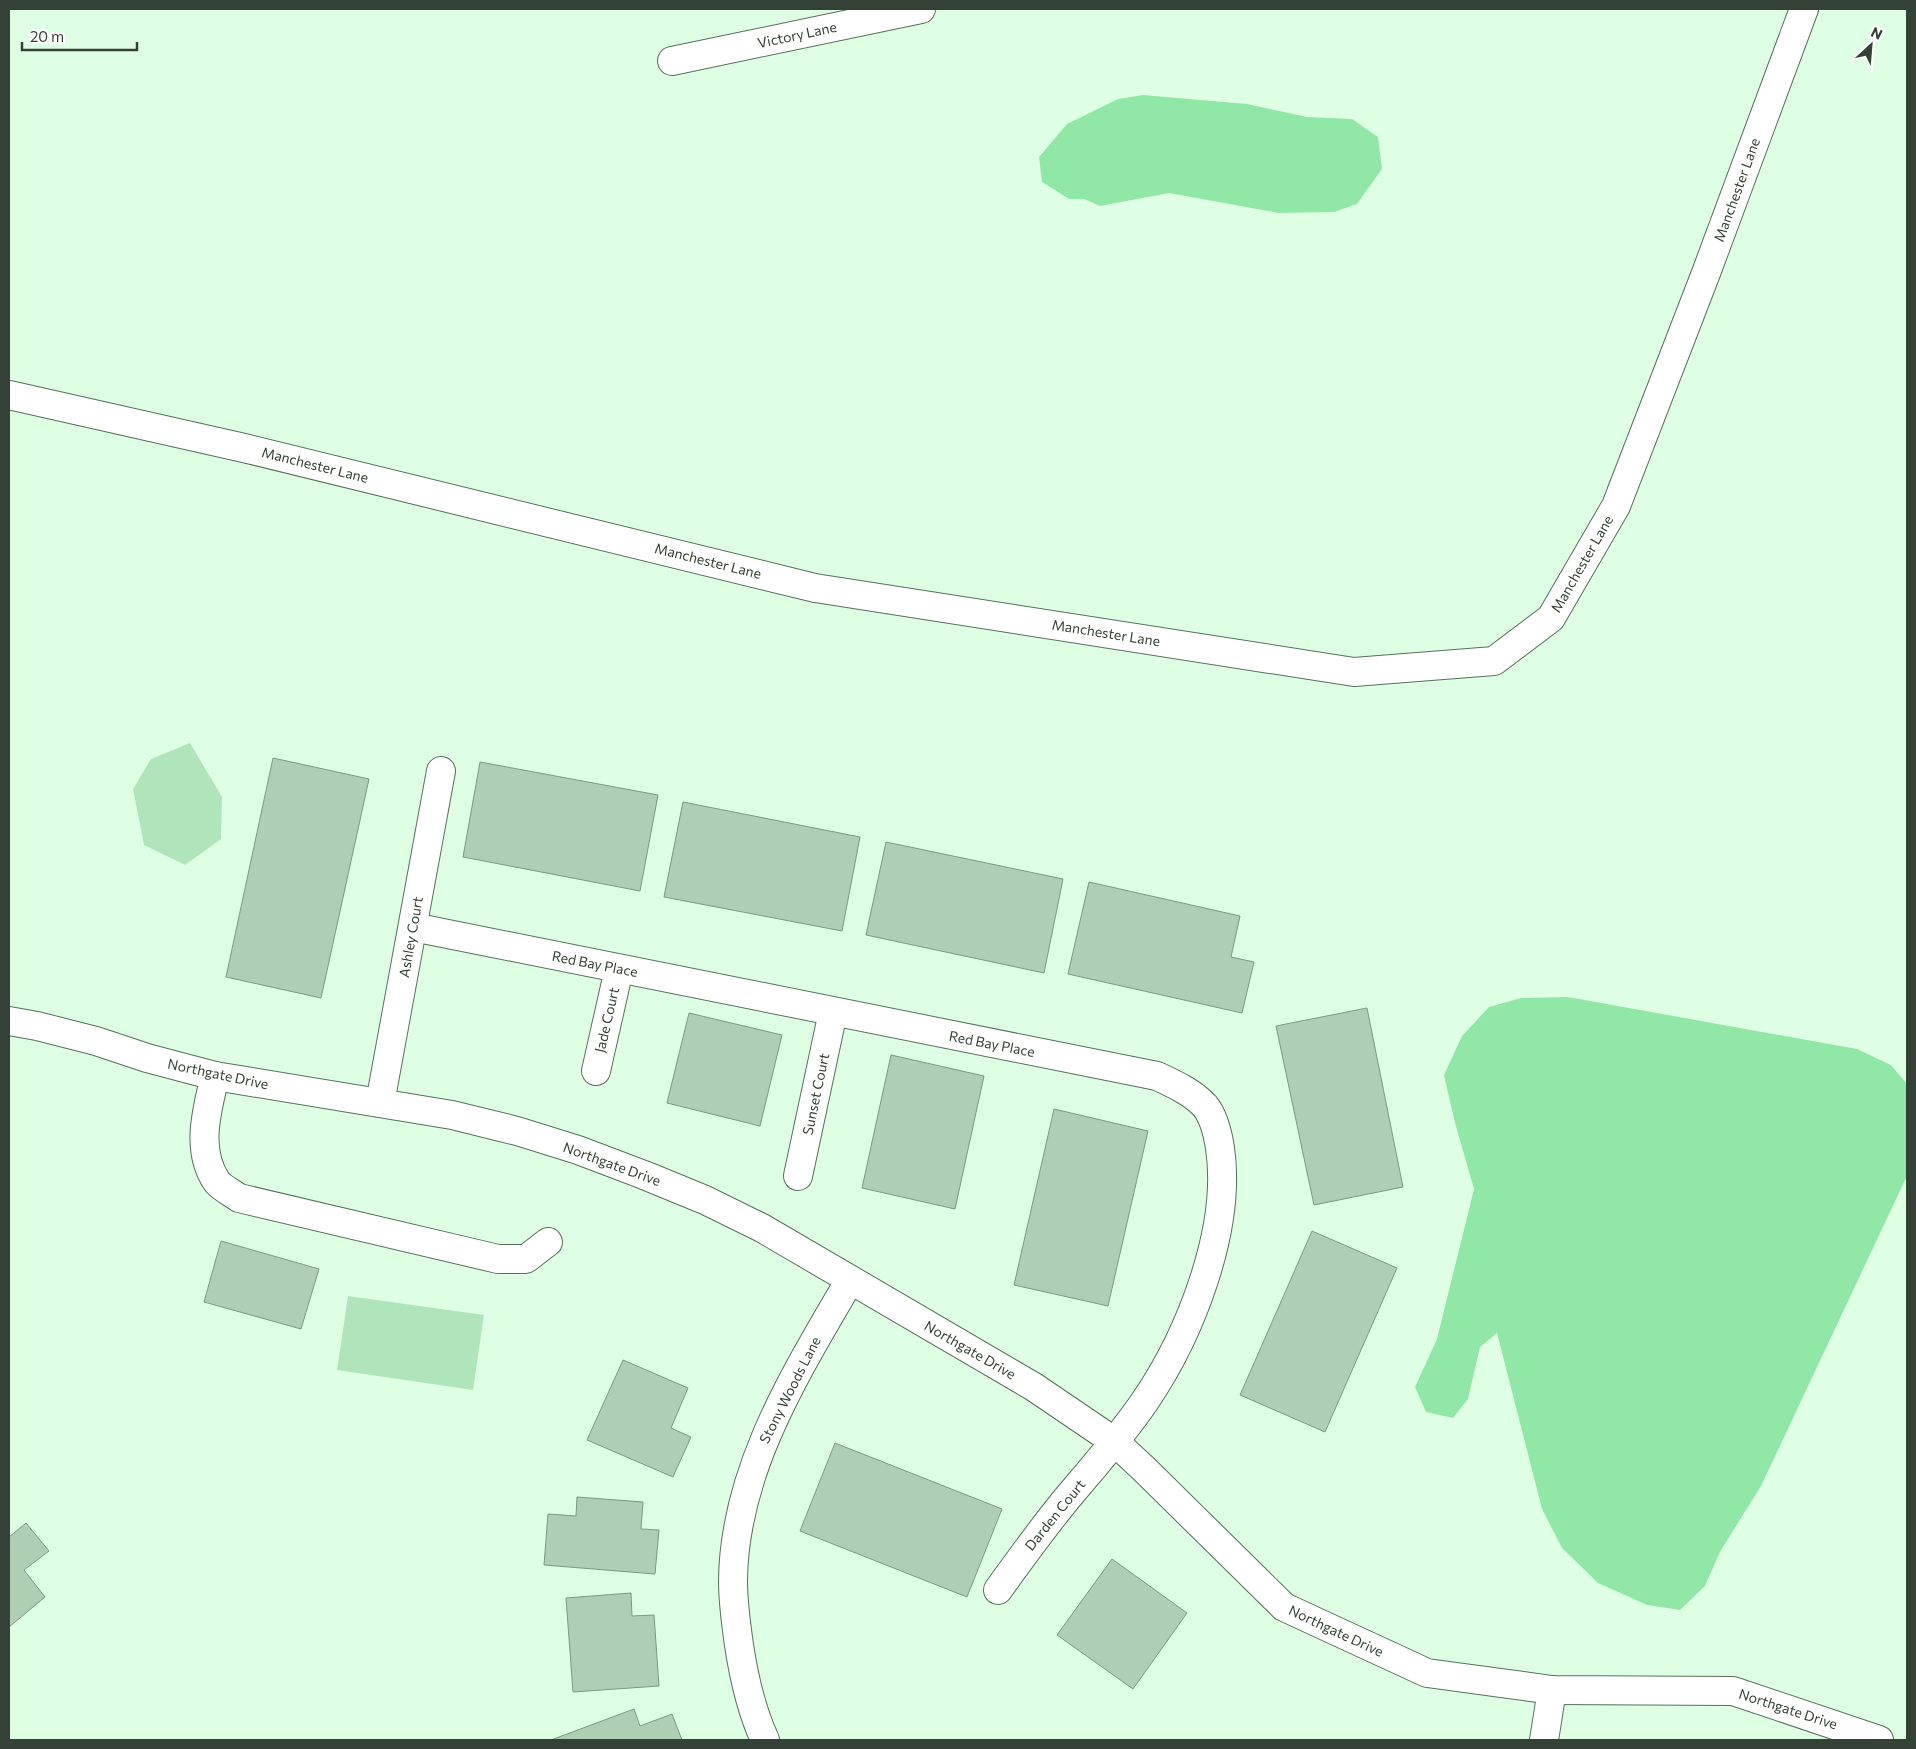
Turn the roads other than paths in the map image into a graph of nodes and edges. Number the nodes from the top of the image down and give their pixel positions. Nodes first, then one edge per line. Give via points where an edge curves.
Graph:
1 (921, 9) edge
2 (1804, 9) edge
3 (672, 61) dead end
4 (9, 395) edge
5 (440, 771) dead end
6 (413, 927) junction
7 (619, 968) junction
8 (833, 1012) junction
9 (9, 1021) edge
10 (596, 1071) dead end
11 (214, 1076) junction
12 (380, 1103) junction
13 (798, 1176) dead end
14 (548, 1242) dead end
15 (850, 1280) junction
16 (1114, 1442) junction
17 (998, 1590) dead end
18 (1552, 1690) junction
19 (765, 1740) edge
20 (1544, 1740) edge
21 (1879, 1740) edge

1 - 3 street, Victory Lane
2 - 4 street, Manchester Lane via 1616,506 1551,618 1494,661 1354,672 815,588 244,448
5 - 6 street, Ashley Court
6 - 7 street, Red Bay Place
6 - 12 street, Ashley Court
7 - 8 street, Red Bay Place
7 - 10 street, Jade Court
8 - 13 street, Sunset Court
8 - 16 street, Red Bay Place via 1157,1076 1184,1089 1206,1107 1218,1133 1223,1165 1222,1200 1215,1237 1192,1312 1173,1354 1145,1401
9 - 11 street, Northgate Drive via 96,1041
11 - 12 street, Northgate Drive
11 - 14 street via 204,1127 208,1160 218,1183 239,1198 498,1259 526,1258
12 - 15 street, Northgate Drive via 452,1115 517,1131 644,1174 762,1228
15 - 16 street, Northgate Drive via 1034,1388
15 - 19 street, Stony Woods Lane via 785,1394 765,1438 748,1487 737,1537 733,1581 735,1619 742,1666 756,1720
16 - 17 street, Darden Court via 1030,1544
16 - 18 street, Northgate Drive via 1284,1607 1427,1673
18 - 20 street
18 - 21 street, Northgate Drive via 1733,1691

